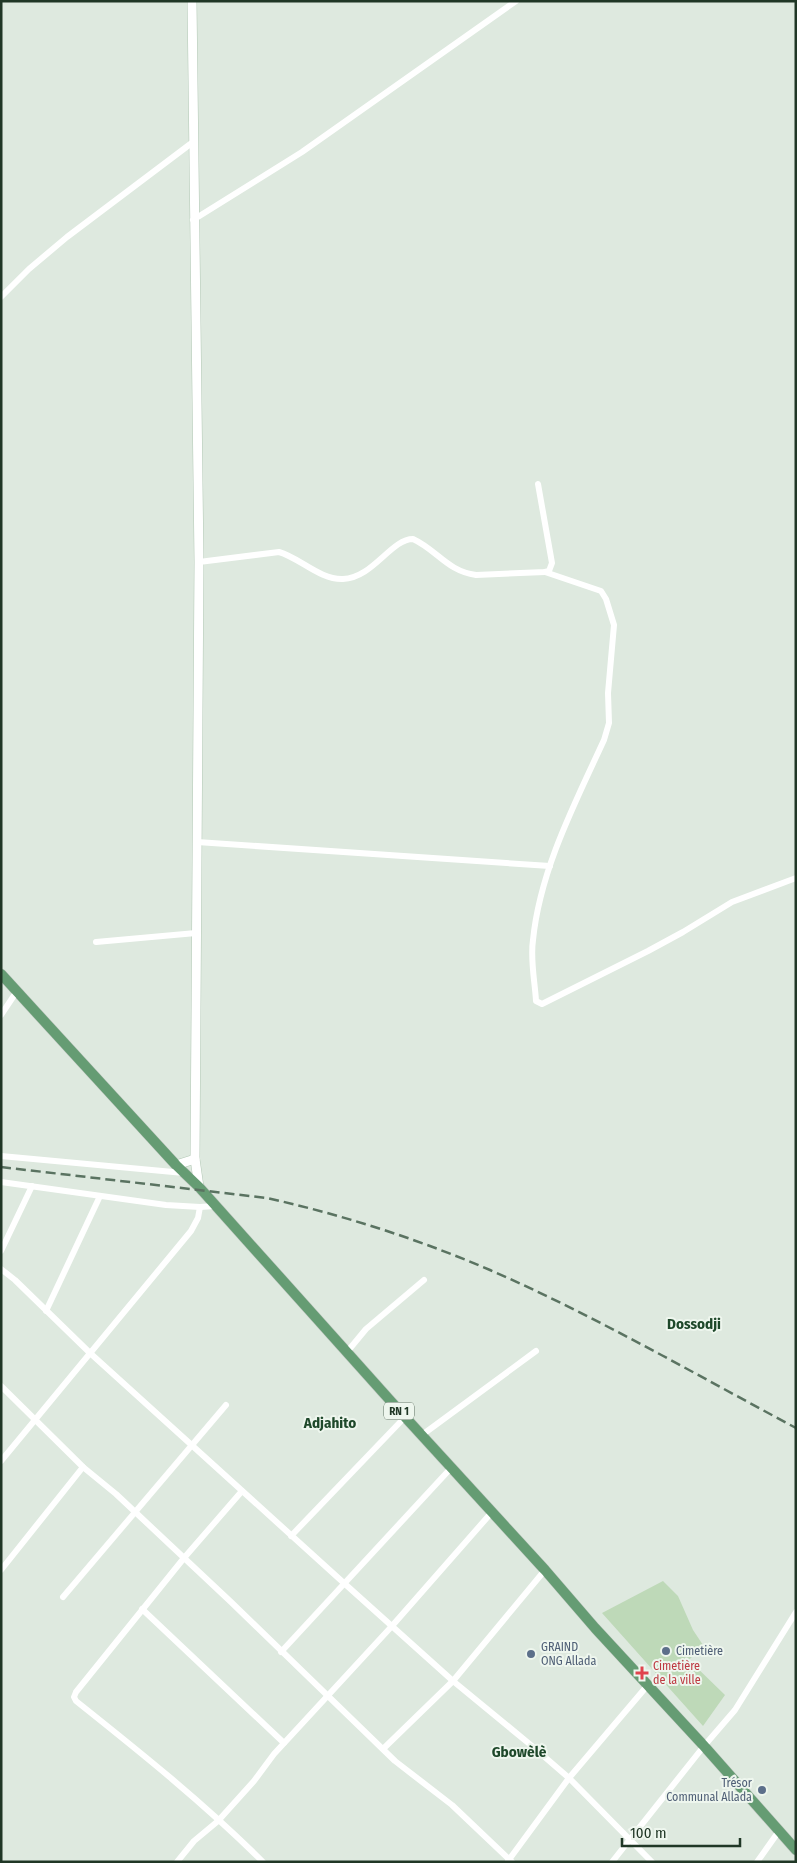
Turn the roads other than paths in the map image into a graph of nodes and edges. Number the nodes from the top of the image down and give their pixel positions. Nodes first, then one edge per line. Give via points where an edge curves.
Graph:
1 (192, 1) edge
2 (516, 1) edge
3 (193, 142) junction
4 (193, 220) junction
5 (1, 297) edge
6 (538, 484) dead end
7 (199, 562) junction
8 (545, 572) junction
9 (196, 842) junction
10 (550, 866) junction
11 (796, 878) edge
12 (196, 933) junction
13 (96, 942) dead end
14 (1, 974) edge
15 (17, 991) junction
16 (1, 1015) edge
17 (1, 1156) edge
18 (195, 1159) junction
19 (176, 1164) junction
20 (184, 1173) junction
21 (1, 1182) edge
22 (32, 1186) junction
23 (199, 1187) junction
24 (100, 1196) junction
25 (215, 1206) junction
26 (200, 1207) junction
27 (1, 1251) edge
28 (1, 1268) edge
29 (424, 1280) dead end
30 (46, 1311) junction
31 (536, 1351) dead end
32 (346, 1352) junction
33 (90, 1353) junction
34 (1, 1386) edge
35 (226, 1405) dead end
36 (405, 1417) junction
37 (36, 1420) junction
38 (422, 1435) junction
39 (191, 1445) junction
40 (1, 1461) edge
41 (83, 1466) junction
42 (451, 1468) junction
43 (242, 1492) junction
44 (135, 1512) junction
45 (492, 1512) junction
46 (291, 1536) junction
47 (184, 1558) junction
48 (1, 1570) edge
49 (545, 1570) junction
50 (345, 1584) junction
51 (64, 1597) dead end
52 (142, 1609) junction
53 (796, 1612) edge
54 (392, 1626) junction
55 (281, 1652) junction
56 (453, 1681) junction
57 (647, 1686) junction
58 (328, 1695) junction
59 (284, 1743) junction
60 (704, 1746) junction
61 (382, 1749) junction
62 (568, 1778) junction
63 (218, 1821) junction
64 (779, 1831) junction
65 (630, 1838) junction
66 (796, 1850) edge
67 (509, 1861) edge
68 (176, 1862) edge
69 (263, 1862) edge
70 (612, 1862) edge
71 (652, 1862) edge
72 (758, 1862) edge

1 - 3 street
2 - 4 street via 302,152
3 - 4 street
3 - 5 street via 48,253
4 - 7 street
6 - 8 street via 552,563
7 - 8 street via 279,552 324,575 342,579 365,572 397,545 413,538 448,566 466,574
7 - 9 street
8 - 10 street via 601,591 614,625 608,692 609,723
9 - 10 street
9 - 12 street
10 - 11 street via 541,892 532,942 538,1004 648,951 732,902
12 - 13 street
12 - 18 street
14 - 15 main road, RN 1
15 - 16 street
15 - 19 main road, RN 1
17 - 20 street
18 - 19 street
18 - 23 street
19 - 20 main road, RN 1
20 - 23 main road, RN 1
21 - 22 street
22 - 24 street
22 - 27 street
23 - 25 main road, RN 1
24 - 26 street
24 - 30 street
25 - 26 street
25 - 32 main road, RN 1
26 - 33 street via 191,1231
28 - 30 street
29 - 32 street via 366,1329
30 - 33 street
31 - 38 street
32 - 36 main road, RN 1
33 - 37 street
33 - 39 street
34 - 37 street
35 - 39 street
36 - 38 main road, RN 1
36 - 46 street
37 - 40 street
37 - 41 street
38 - 42 main road, RN 1
39 - 43 street
39 - 44 street
41 - 44 street
41 - 48 street
42 - 45 main road, RN 1
42 - 50 street
43 - 46 street
43 - 47 street
44 - 47 street
44 - 51 street
45 - 49 main road, RN 1
45 - 54 street
46 - 50 street
47 - 52 street
47 - 55 street
49 - 56 street
49 - 57 main road, RN 1
50 - 54 street
50 - 55 street
52 - 59 street
52 - 63 street via 74,1697
53 - 60 street via 735,1710
54 - 56 street
54 - 58 street
55 - 58 street
56 - 61 street
56 - 62 street
57 - 60 main road, RN 1
57 - 62 street
58 - 59 street
58 - 61 street
59 - 63 street
60 - 64 main road, RN 1
60 - 65 street
61 - 67 street via 452,1806
62 - 65 street
62 - 67 street
63 - 68 street
63 - 69 street
64 - 66 main road, RN 1
64 - 72 street
65 - 70 street
65 - 71 street

